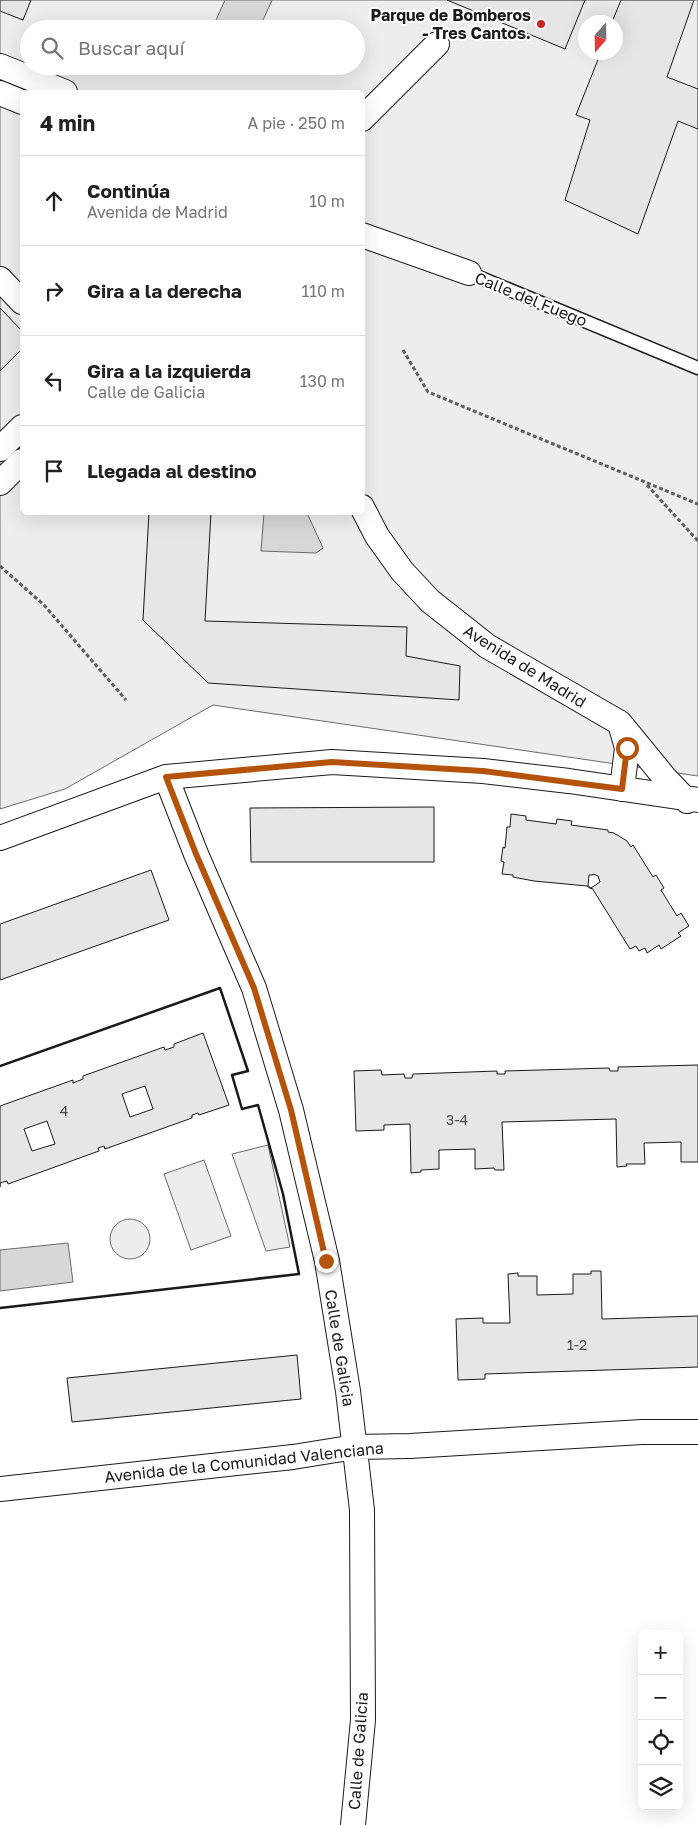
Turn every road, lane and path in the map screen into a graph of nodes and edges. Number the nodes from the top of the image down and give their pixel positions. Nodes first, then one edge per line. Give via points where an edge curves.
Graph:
1 (437, 44) dead end
2 (0, 66) edge
3 (20, 74) edge
4 (22, 75) edge
5 (60, 90) edge
6 (365, 116) edge
7 (365, 236) edge
8 (469, 274) joint
9 (0, 279) edge
10 (20, 300) edge
11 (403, 350) dead end
12 (698, 368) edge
13 (20, 429) edge
14 (0, 449) edge
15 (20, 463) edge
16 (645, 482) junction
17 (0, 483) edge
18 (698, 504) edge
19 (365, 513) edge
20 (698, 541) edge
21 (0, 566) edge
22 (126, 700) dead end
23 (620, 723) junction
24 (166, 777) junction
25 (622, 789) junction
26 (694, 805) edge
27 (0, 838) edge
28 (698, 1432) edge
29 (355, 1447) junction
30 (0, 1490) edge
31 (353, 1825) edge

1 - 6 street
2 - 3 street
4 - 5 street
7 - 8 street, Calle del Fuego
8 - 12 lane, Calle del Fuego
9 - 10 street
11 - 16 path via 428,392
13 - 14 street
15 - 17 street
16 - 18 path
16 - 20 path
19 - 23 street, Avenida de Madrid via 402,571 430,601 487,646
21 - 22 path via 44,605
23 - 25 street via 627,748
23 - 26 street, Avenida de Madrid via 665,778
24 - 25 street via 332,762 483,771
24 - 27 street
24 - 29 street, Calle de Galicia via 254,988 291,1110 326,1261
25 - 26 street
28 - 29 street, Avenida de la Comunidad Valenciana
29 - 30 street, Avenida de la Comunidad Valenciana
29 - 31 street, Calle de Galicia via 362,1510 363,1720

